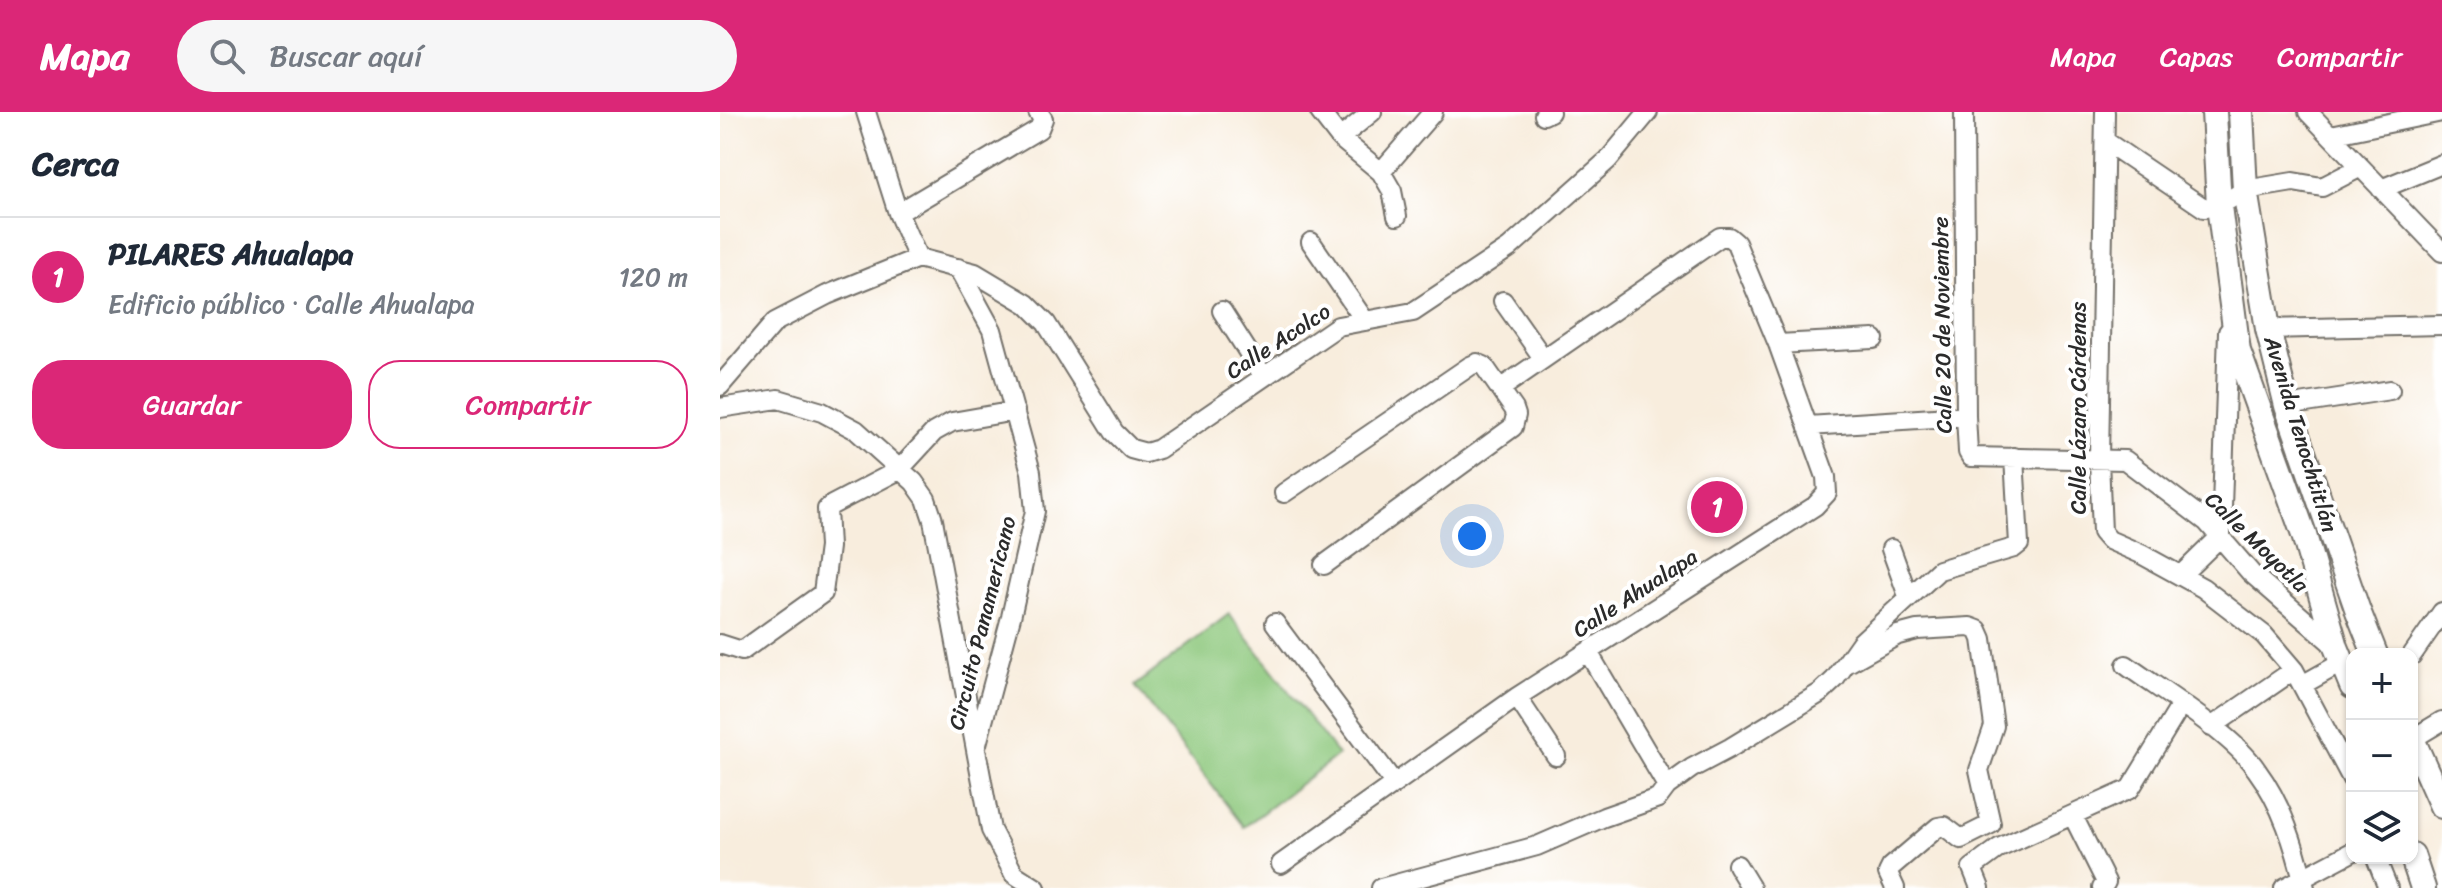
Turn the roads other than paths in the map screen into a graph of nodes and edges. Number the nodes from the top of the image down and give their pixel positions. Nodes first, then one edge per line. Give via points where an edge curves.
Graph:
1 (866, 112) edge
2 (1038, 112) edge
3 (1320, 112) edge
4 (1372, 112) edge
5 (1433, 112) edge
6 (1648, 112) edge
7 (1964, 112) edge
8 (2105, 112) edge
9 (2214, 112) edge
10 (2241, 112) edge
11 (2308, 112) edge
12 (2442, 112) edge
13 (2331, 135) junction
14 (1340, 138) junction
15 (2105, 141) junction
16 (2442, 164) edge
17 (2359, 168) junction
18 (1381, 172) junction
19 (2381, 189) junction
20 (2245, 190) junction
21 (2219, 206) junction
22 (898, 213) junction
23 (1397, 216) dead end
24 (2442, 223) edge
25 (2424, 232) junction
26 (1311, 242) dead end
27 (2442, 252) edge
28 (918, 258) junction
29 (958, 268) junction
30 (2258, 277) junction
31 (2230, 289) junction
32 (1503, 301) dead end
33 (1222, 311) dead end
34 (1365, 321) junction
35 (2442, 325) edge
36 (2268, 329) junction
37 (1874, 339) dead end
38 (1778, 344) junction
39 (1543, 358) junction
40 (1264, 377) junction
41 (720, 386) edge
42 (1500, 389) junction
43 (2390, 390) dead end
44 (2287, 406) junction
45 (720, 408) edge
46 (1015, 411) junction
47 (1966, 416) junction
48 (1808, 426) junction
49 (2014, 457) junction
50 (2099, 459) junction
51 (899, 470) junction
52 (1284, 493) dead end
53 (2221, 536) junction
54 (1891, 549) dead end
55 (1324, 565) dead end
56 (2181, 575) junction
57 (1908, 596) junction
58 (2442, 612) edge
59 (1275, 623) dead end
60 (720, 644) edge
61 (2373, 648) edge
62 (2417, 648) edge
63 (1588, 652) junction
64 (2340, 654) junction
65 (1848, 663) junction
66 (2126, 665) dead end
67 (2346, 670) edge
68 (2298, 677) junction
69 (1517, 697) junction
70 (2181, 705) junction
71 (2442, 721) edge
72 (2211, 727) junction
73 (2418, 735) edge
74 (976, 748) junction
75 (2418, 752) edge
76 (1556, 756) dead end
77 (2346, 768) edge
78 (1394, 783) junction
79 (1667, 786) junction
80 (2442, 806) edge
81 (2073, 816) junction
82 (1991, 824) junction
83 (1999, 848) junction
84 (2346, 856) edge
85 (1281, 864) dead end
86 (2378, 864) edge
87 (2410, 864) edge
88 (2413, 864) edge
89 (1737, 865) dead end
90 (2304, 884) edge
91 (1036, 888) edge
92 (1381, 888) edge
93 (1751, 888) edge
94 (1895, 888) edge
95 (1980, 888) edge
96 (2102, 888) edge
97 (2284, 888) edge
98 (2388, 888) edge
99 (2412, 888) edge
100 (2423, 888) edge

1 - 22 street
2 - 22 street via 1043,119 1039,129
3 - 14 street
4 - 14 street
5 - 18 street
6 - 34 street, Calle Acolco via 1608,160 1509,248 1413,312
7 - 47 street, Calle 20 de Noviembre
8 - 15 street, Calle Lázaro Cárdenas
9 - 21 main road
10 - 20 main road, Avenida Tenochtitlán
11 - 13 street
12 - 13 street
13 - 17 street
14 - 18 street
15 - 21 street via 2200,207
15 - 50 street, Calle Lázaro Cárdenas
16 - 19 street
17 - 19 street
17 - 20 street via 2322,187 2299,181
18 - 23 street
19 - 25 street
20 - 21 street
20 - 30 main road, Avenida Tenochtitlán
21 - 31 main road
22 - 28 street
24 - 25 street
25 - 27 street
26 - 34 street
28 - 29 street
28 - 41 street via 775,322
29 - 40 street, Calle Acolco via 1003,288 1046,323 1114,432 1131,449 1159,449
29 - 46 street, Circuito Panamericano via 992,330
30 - 31 main road
30 - 36 main road, Avenida Tenochtitlán
31 - 53 street
31 - 64 main road via 2238,351
32 - 39 street
33 - 40 street
34 - 40 street, Calle Acolco via 1338,326
35 - 36 street
36 - 44 main road, Avenida Tenochtitlán
37 - 38 street
38 - 39 street, Calle Ahualapa via 1736,243 1720,237
38 - 48 street, Calle Ahualapa
39 - 42 street
42 - 52 street via 1484,366 1470,366
42 - 55 street via 1516,415 1513,427
43 - 44 street
44 - 61 main road, Avenida Tenochtitlán
45 - 51 street via 778,399 822,412 856,430
46 - 51 street via 952,422 934,432
46 - 74 street, Circuito Panamericano via 1031,472 1034,521
47 - 48 street
47 - 49 street, Calle 20 de Noviembre via 1971,457
48 - 63 street, Calle Ahualapa via 1827,485 1815,506
49 - 50 street, Calle 20 de Noviembre
49 - 57 street via 2019,544 1939,570
50 - 53 street, Calle Moyotla via 2125,460
50 - 56 street, Calle Lázaro Cárdenas via 2105,537
51 - 60 street via 827,509 823,593 742,651
51 - 74 street via 920,490 933,520
53 - 56 street
53 - 64 street, Calle Moyotla via 2251,573
54 - 57 street
56 - 68 street, Calle Lázaro Cárdenas via 2264,635
57 - 65 street via 1861,642
58 - 62 street
59 - 78 street
63 - 69 street, Calle Ahualapa
63 - 79 street
64 - 67 main road
64 - 68 street
65 - 79 street via 1820,693
65 - 82 street via 1917,630 1978,630 1994,726 1979,770
66 - 70 street
68 - 72 street
68 - 77 street, Calle Lázaro Cárdenas
69 - 76 street
69 - 78 street, Calle Ahualapa
70 - 72 street
70 - 81 street via 2130,789
71 - 73 street
72 - 90 street via 2255,767 2277,802
74 - 91 street, Circuito Panamericano via 991,830 1014,874
75 - 80 main road
78 - 85 street, Calle Ahualapa
79 - 92 street via 1658,798 1537,846
81 - 83 street
81 - 96 street via 2106,882
82 - 83 street
82 - 94 street via 1961,839 1938,827 1891,867 1888,873
83 - 95 street via 1972,868
84 - 90 street
86 - 98 street
87 - 99 main road
88 - 100 main road
89 - 93 street
90 - 97 street

